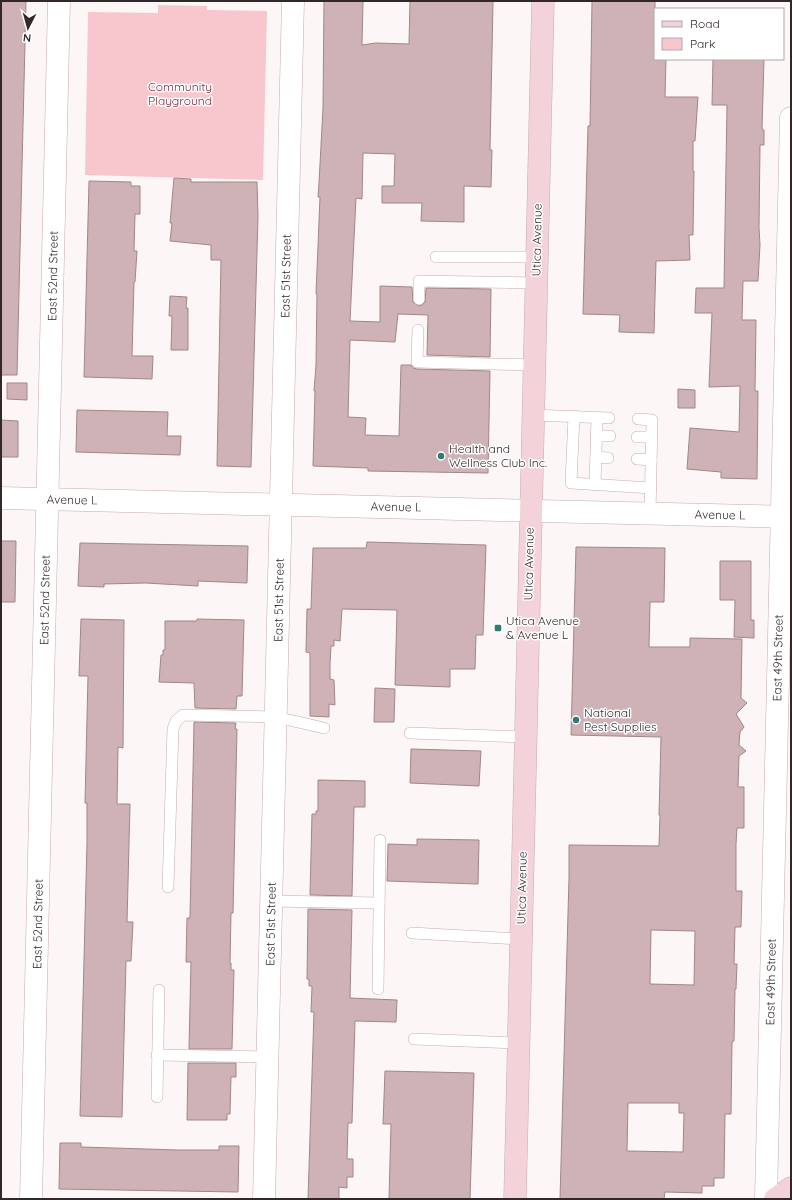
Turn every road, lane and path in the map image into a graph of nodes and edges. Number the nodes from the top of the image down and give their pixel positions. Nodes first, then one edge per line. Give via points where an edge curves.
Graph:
1 (59, 1) edge
2 (293, 1) edge
3 (543, 1) edge
4 (791, 118) edge
5 (436, 257) dead end
6 (537, 257) junction
7 (536, 283) junction
8 (419, 299) dead end
9 (418, 330) dead end
10 (534, 365) junction
11 (533, 415) junction
12 (574, 416) junction
13 (597, 418) junction
14 (609, 418) dead end
15 (638, 419) dead end
16 (596, 436) junction
17 (610, 436) dead end
18 (637, 437) dead end
19 (652, 438) junction
20 (596, 457) junction
21 (608, 458) dead end
22 (637, 459) dead end
23 (651, 460) junction
24 (596, 484) junction
25 (651, 488) junction
26 (1, 498) edge
27 (48, 499) junction
28 (281, 504) junction
29 (530, 511) junction
30 (650, 514) junction
31 (786, 517) edge
32 (276, 717) junction
33 (324, 728) dead end
34 (410, 733) dead end
35 (526, 737) junction
36 (380, 840) dead end
37 (168, 887) dead end
38 (271, 901) junction
39 (379, 903) junction
40 (412, 933) dead end
41 (521, 939) junction
42 (378, 989) dead end
43 (159, 990) dead end
44 (414, 1039) dead end
45 (518, 1043) junction
46 (157, 1054) junction
47 (268, 1057) junction
48 (157, 1097) dead end
49 (791, 1188) edge
50 (31, 1199) edge
51 (264, 1199) edge
52 (515, 1199) edge
53 (766, 1199) edge
54 (775, 1199) edge

1 - 27 street, East 52nd Street
2 - 28 street, East 51st Street
3 - 6 main road, Utica Avenue
4 - 31 street, East 49th Street
5 - 6 lane
6 - 7 main road, Utica Avenue
7 - 8 lane via 419,281
7 - 10 main road, Utica Avenue
9 - 10 lane via 417,362
10 - 11 main road, Utica Avenue
11 - 12 lane
11 - 29 main road, Utica Avenue
12 - 13 lane
12 - 24 lane via 571,483
13 - 14 lane
13 - 16 lane
15 - 19 lane via 652,420
16 - 17 lane
16 - 20 lane
18 - 19 lane
19 - 23 lane
20 - 21 lane
20 - 24 lane
22 - 23 lane
23 - 25 lane
24 - 25 lane
25 - 30 lane
26 - 27 street, Avenue L
27 - 28 street, Avenue L
27 - 50 street, East 52nd Street
28 - 29 street, Avenue L
28 - 32 street, East 51st Street
29 - 30 street, Avenue L
29 - 35 main road, Utica Avenue
30 - 31 street, Avenue L
31 - 53 street, East 49th Street
32 - 33 lane
32 - 37 lane via 183,714 176,721 173,729
32 - 38 street, East 51st Street
34 - 35 lane
35 - 41 main road, Utica Avenue
36 - 39 lane
38 - 39 lane
38 - 47 street, East 51st Street
39 - 42 lane
40 - 41 lane
41 - 45 main road, Utica Avenue
43 - 46 lane
44 - 45 lane
45 - 52 main road, Utica Avenue
46 - 47 lane
46 - 48 lane
47 - 51 street, East 51st Street
49 - 54 main road

